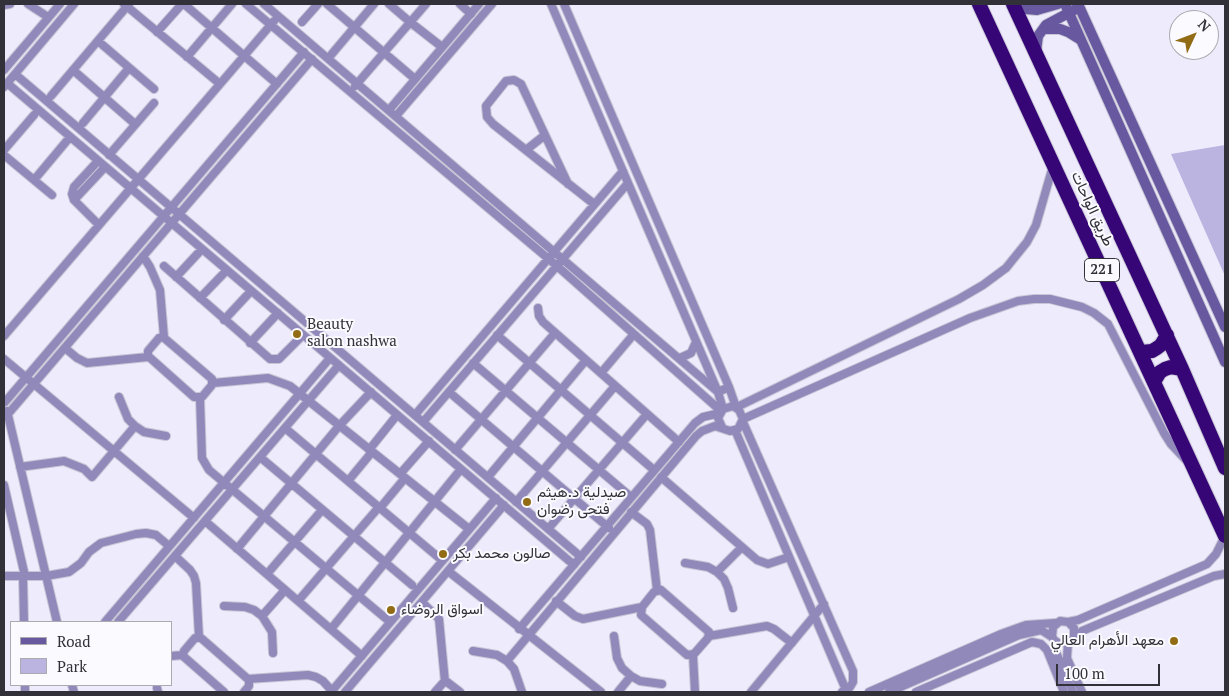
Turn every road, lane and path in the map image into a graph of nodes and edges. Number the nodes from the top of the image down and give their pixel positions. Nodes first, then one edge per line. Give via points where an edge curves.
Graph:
1 (10, 4) edge
2 (28, 4) edge
3 (60, 4) edge
4 (74, 4) edge
5 (183, 4) edge
6 (232, 4) edge
7 (246, 4) edge
8 (264, 4) edge
9 (318, 4) edge
10 (327, 4) edge
11 (374, 4) edge
12 (389, 4) edge
13 (426, 4) edge
14 (460, 4) edge
15 (479, 4) edge
16 (492, 4) edge
17 (551, 4) edge
18 (564, 4) edge
19 (979, 4) edge
20 (1014, 4) edge
21 (1058, 4) edge
22 (4, 5) edge
23 (126, 5) edge
24 (1079, 5) edge
25 (1039, 7) edge
26 (1067, 8) edge
27 (471, 14) junction
28 (278, 16) junction
29 (48, 17) junction
30 (302, 22) dead end
31 (410, 22) junction
32 (271, 24) junction
33 (354, 27) junction
34 (212, 28) junction
35 (1043, 29) junction
36 (158, 32) junction
37 (98, 41) junction
38 (1083, 41) junction
39 (25, 44) junction
40 (442, 47) junction
41 (33, 52) junction
42 (304, 52) junction
43 (384, 52) junction
44 (1036, 53) junction
45 (331, 55) dead end
46 (244, 56) junction
47 (187, 57) junction
48 (312, 59) junction
49 (129, 68) junction
50 (4, 70) edge
51 (73, 70) junction
52 (15, 74) junction
53 (416, 79) junction
54 (357, 83) junction
55 (220, 84) junction
56 (277, 84) junction
57 (5, 85) edge
58 (600, 88) junction
59 (154, 89) dead end
60 (351, 91) junction
61 (1118, 92) junction
62 (589, 93) junction
63 (51, 96) dead end
64 (104, 97) junction
65 (1107, 97) junction
66 (154, 102) dead end
67 (1126, 108) junction
68 (389, 110) junction
69 (1114, 114) junction
70 (34, 115) dead end
71 (396, 116) junction
72 (83, 123) dead end
73 (135, 124) junction
74 (545, 135) junction
75 (70, 137) junction
76 (4, 150) edge
77 (526, 150) junction
78 (4, 154) edge
79 (109, 155) junction
80 (98, 161) junction
81 (1053, 164) junction
82 (105, 167) junction
83 (623, 171) junction
84 (467, 177) junction
85 (138, 179) junction
86 (34, 180) junction
87 (628, 183) junction
88 (461, 184) junction
89 (568, 184) junction
90 (131, 188) junction
91 (52, 195) dead end
92 (74, 200) junction
93 (594, 204) junction
94 (172, 208) junction
95 (179, 214) junction
96 (164, 217) junction
97 (172, 223) junction
98 (99, 225) junction
99 (202, 249) junction
100 (554, 251) junction
101 (143, 256) junction
102 (548, 258) junction
103 (563, 259) junction
104 (164, 266) dead end
105 (557, 266) junction
106 (677, 266) junction
107 (227, 270) junction
108 (665, 270) junction
109 (176, 277) junction
110 (251, 291) junction
111 (272, 293) junction
112 (200, 298) junction
113 (265, 302) junction
114 (89, 305) junction
115 (620, 307) junction
116 (538, 308) dead end
117 (96, 311) junction
118 (278, 313) junction
119 (1220, 315) junction
120 (614, 316) junction
121 (224, 320) junction
122 (1206, 322) junction
123 (1225, 326) edge
124 (1211, 332) junction
125 (555, 333) junction
126 (303, 334) junction
127 (484, 334) junction
128 (634, 334) junction
129 (1167, 335) junction
130 (4, 336) edge
131 (164, 337) junction
132 (495, 338) junction
133 (696, 342) junction
134 (250, 343) junction
135 (65, 348) junction
136 (1141, 352) junction
137 (148, 356) junction
138 (330, 358) junction
139 (680, 358) junction
140 (4, 359) edge
141 (586, 360) junction
142 (1225, 362) edge
143 (473, 363) junction
144 (529, 363) junction
145 (339, 365) junction
146 (1182, 369) junction
147 (601, 373) junction
148 (369, 376) junction
149 (26, 378) junction
150 (1154, 382) junction
151 (34, 384) junction
152 (213, 384) junction
153 (362, 385) junction
154 (616, 386) junction
155 (729, 387) junction
156 (561, 390) junction
157 (506, 391) junction
158 (371, 392) junction
159 (449, 392) junction
160 (718, 392) junction
161 (299, 394) junction
162 (119, 397) dead end
163 (705, 397) junction
164 (200, 398) junction
165 (4, 400) edge
166 (308, 401) junction
167 (736, 407) junction
168 (721, 411) junction
169 (8, 414) junction
170 (647, 414) junction
171 (397, 415) junction
172 (415, 415) junction
173 (590, 415) junction
174 (703, 417) junction
175 (538, 418) junction
176 (481, 419) junction
177 (743, 420) junction
178 (423, 422) junction
179 (695, 423) junction
180 (135, 426) junction
181 (339, 426) junction
182 (722, 427) junction
183 (285, 428) junction
184 (734, 430) junction
185 (702, 431) junction
186 (166, 436) dead end
187 (429, 442) junction
188 (622, 442) junction
189 (679, 442) junction
190 (567, 443) junction
191 (513, 447) junction
192 (455, 450) junction
193 (114, 451) junction
194 (371, 451) junction
195 (316, 454) junction
196 (260, 457) junction
197 (242, 461) junction
198 (20, 467) junction
199 (1194, 467) junction
200 (250, 468) junction
201 (461, 468) junction
202 (1225, 468) edge
203 (599, 470) junction
204 (654, 470) junction
205 (542, 472) junction
206 (403, 476) junction
207 (488, 477) junction
208 (662, 477) junction
209 (224, 482) junction
210 (348, 482) junction
211 (291, 484) junction
212 (4, 485) edge
213 (233, 489) junction
214 (631, 497) junction
215 (496, 498) junction
216 (574, 499) junction
217 (434, 502) junction
218 (516, 502) junction
219 (504, 505) junction
220 (379, 507) junction
221 (322, 510) junction
222 (632, 512) junction
223 (265, 516) junction
224 (194, 518) junction
225 (205, 521) junction
226 (606, 526) junction
227 (548, 529) junction
228 (469, 530) junction
229 (409, 532) junction
230 (614, 533) junction
231 (354, 536) junction
232 (1225, 536) edge
233 (295, 542) junction
234 (170, 546) junction
235 (742, 547) junction
236 (238, 549) junction
237 (175, 556) junction
238 (581, 556) junction
239 (438, 557) dead end
240 (789, 557) junction
241 (385, 562) junction
242 (685, 562) dead end
243 (574, 564) junction
244 (326, 568) junction
245 (448, 571) junction
246 (717, 572) junction
247 (267, 574) junction
248 (1225, 574) edge
249 (4, 576) edge
250 (24, 576) junction
251 (46, 576) junction
252 (412, 586) dead end
253 (285, 590) junction
254 (657, 590) junction
255 (358, 595) junction
256 (1135, 596) junction
257 (298, 601) junction
258 (556, 601) junction
259 (422, 602) junction
260 (824, 604) junction
261 (1114, 604) junction
262 (224, 606) dead end
263 (404, 606) junction
264 (642, 607) junction
265 (1140, 607) junction
266 (732, 608) dead end
267 (412, 613) junction
268 (1119, 615) junction
269 (262, 616) junction
270 (814, 616) junction
271 (24, 621) edge
272 (57, 621) edge
273 (106, 621) edge
274 (119, 621) edge
275 (390, 622) junction
276 (1068, 622) junction
277 (1056, 624) junction
278 (331, 629) junction
279 (519, 629) junction
280 (527, 635) junction
281 (614, 636) dead end
282 (709, 636) junction
283 (1074, 636) junction
284 (198, 637) junction
285 (1053, 639) junction
286 (792, 643) junction
287 (1068, 643) junction
288 (473, 651) dead end
289 (273, 653) dead end
290 (183, 655) junction
291 (693, 655) junction
292 (172, 656) edge
293 (362, 656) junction
294 (507, 661) junction
295 (631, 676) junction
296 (248, 679) junction
297 (445, 682) junction
298 (662, 684) dead end
299 (331, 691) edge
300 (844, 691) edge
301 (224, 692) edge
302 (244, 692) edge
303 (345, 692) edge
304 (435, 692) edge
305 (460, 692) edge
306 (522, 692) edge
307 (601, 692) edge
308 (618, 692) edge
309 (695, 692) edge
310 (751, 692) edge
311 (869, 692) edge
312 (889, 692) edge
313 (916, 692) edge
314 (1064, 692) edge
315 (1073, 692) edge
316 (1082, 692) edge

1 - 22 street
2 - 29 street
3 - 29 street
4 - 41 street
5 - 34 street
5 - 36 street
6 - 34 street
7 - 32 street
8 - 28 street
9 - 30 street
10 - 33 street
11 - 33 street
12 - 31 street
13 - 31 street
14 - 27 street
15 - 27 street
16 - 71 street
17 - 62 street
18 - 58 street
19 - 81 highway, طريق الواحات / 221
20 - 25 street via 1025,9
20 - 44 highway, طريق الواحات / 221
21 - 25 street
23 - 36 street
23 - 37 street
24 - 26 street
24 - 61 street
26 - 35 street
26 - 38 street
27 - 40 street
28 - 32 street
28 - 54 street
29 - 39 street
31 - 40 street
31 - 43 street
32 - 42 street
32 - 46 street
33 - 43 street
33 - 45 street
34 - 46 street
34 - 47 street
35 - 38 street via 1060,29
35 - 44 street via 1036,44
36 - 47 street
37 - 49 street
37 - 51 street
38 - 65 street
39 - 41 street
39 - 50 street
40 - 53 street
41 - 52 street
42 - 48 street
42 - 56 street
43 - 53 street
43 - 54 street
44 - 129 highway, طريق الواحات / 221
46 - 55 street
46 - 56 street
47 - 55 street
48 - 60 street
48 - 95 street
49 - 59 street
49 - 64 street
51 - 63 street
51 - 64 street
52 - 57 street
52 - 79 street
53 - 68 street
54 - 60 street
54 - 68 street
55 - 85 street
56 - 94 street
57 - 75 street
58 - 62 street
58 - 106 street
60 - 88 street
61 - 65 street
61 - 67 street
62 - 83 street
64 - 72 street
64 - 73 street
65 - 69 street
66 - 73 street
67 - 69 street
67 - 119 street
68 - 71 street
69 - 122 street
70 - 76 street
71 - 84 street
73 - 79 street
74 - 77 street
74 - 77 street via 520,84 514,80 506,81 486,106 486,114
74 - 89 street
75 - 80 street
75 - 86 street
77 - 89 street
78 - 86 street
79 - 85 street
80 - 82 street
80 - 92 street via 74,187
81 - 136 highway, طريق الواحات / 221
81 - 167 street via 1036,225 1006,268 959,299
82 - 90 street
82 - 92 street
83 - 87 street
83 - 93 street
84 - 88 street
84 - 100 street
85 - 90 street
85 - 94 street
86 - 91 street
87 - 103 street
87 - 108 street
88 - 102 street
89 - 93 street
90 - 96 street
90 - 98 street
92 - 98 street
93 - 100 street
94 - 95 street
94 - 96 street
95 - 97 street
95 - 111 street
96 - 97 street
96 - 114 street
97 - 99 street
97 - 101 street
98 - 130 street
99 - 107 street
99 - 109 street
100 - 102 street
100 - 103 street
101 - 117 street
101 - 131 street via 160,290
102 - 105 street
102 - 127 street
103 - 105 street
103 - 115 street
104 - 109 street
105 - 120 street
105 - 132 street
106 - 108 street
106 - 155 street
107 - 110 street
107 - 112 street
108 - 133 street
109 - 112 street
110 - 113 street
110 - 121 street
111 - 113 street
111 - 148 street
112 - 121 street
113 - 118 street
114 - 117 street
114 - 149 street
115 - 120 street
115 - 139 street
116 - 125 street via 543,322
117 - 135 street
118 - 126 street
118 - 134 street
119 - 122 street
119 - 123 street
120 - 128 street
121 - 134 street
122 - 124 street
123 - 124 street
124 - 142 street
125 - 141 street
125 - 144 street
126 - 134 street via 276,360 267,358
126 - 138 street
127 - 132 street
127 - 172 street
128 - 147 street
128 - 163 street
129 - 136 highway via 1161,345
129 - 146 highway, طريق الواحات / 221
131 - 137 street via 159,338 148,351
131 - 152 street via 211,378
132 - 143 street
132 - 144 street
133 - 139 street via 691,353
133 - 160 street
135 - 137 street via 87,363
135 - 151 street
136 - 150 highway, طريق الواحات / 221
137 - 164 street via 194,397
138 - 145 street
138 - 161 street
139 - 160 street
140 - 149 street
141 - 147 street
141 - 156 street
143 - 157 street
143 - 159 street
144 - 156 street
144 - 157 street
145 - 153 street
145 - 166 street
146 - 150 highway via 1165,369
146 - 202 highway, طريق الواحات / 221
147 - 154 street
148 - 153 street
148 - 172 street
149 - 151 street
149 - 165 street
150 - 199 highway, طريق الواحات / 221
151 - 169 street
151 - 193 street
152 - 161 street via 268,378 290,386
152 - 164 street
153 - 158 street
154 - 170 street
154 - 173 street
155 - 160 street
155 - 167 street
156 - 173 street
156 - 175 street
157 - 175 street
157 - 176 street
158 - 171 street
158 - 181 street
159 - 176 street
159 - 178 street
160 - 168 street
161 - 166 street
161 - 197 street
162 - 180 street via 128,419
163 - 168 street
163 - 174 street via 708,409
164 - 209 street via 202,458 209,470
165 - 169 street
166 - 181 street
166 - 183 street
167 - 168 street via 729,406
167 - 177 street via 742,412
168 - 174 street
168 - 182 street via 719,423
169 - 198 street
170 - 188 street
170 - 189 street
171 - 187 street
171 - 194 street
172 - 178 street
173 - 188 street
173 - 190 street
174 - 179 street
175 - 190 street
175 - 191 street
176 - 191 street
176 - 192 street
177 - 184 street
177 - 199 street via 970,318 1018,301 1050,299 1082,306 1108,324 1164,433
177 - 260 street
178 - 192 street
179 - 185 street
179 - 189 street
180 - 186 street via 144,432
180 - 193 street
181 - 194 street
181 - 195 street
182 - 184 street
182 - 185 street
183 - 195 street
183 - 196 street
184 - 240 street
185 - 208 street
187 - 201 street
187 - 206 street
188 - 203 street
188 - 204 street
189 - 204 street
190 - 203 street
190 - 205 street
191 - 205 street
191 - 207 street
192 - 207 street
193 - 198 street via 92,477 84,469 64,460
193 - 224 street
194 - 206 street
194 - 210 street
195 - 210 street
195 - 211 street
196 - 200 street
196 - 211 street
197 - 200 street
197 - 209 street
198 - 251 street
199 - 232 highway, طريق الواحات / 221
200 - 213 street
201 - 215 street
201 - 217 street
203 - 214 street
203 - 216 street
204 - 214 street
205 - 216 street
205 - 218 street
206 - 217 street
206 - 220 street
207 - 218 street
208 - 222 street
208 - 235 street
209 - 213 street
209 - 224 street
210 - 220 street
211 - 221 street
211 - 223 street
212 - 250 street
213 - 223 street
213 - 225 street
214 - 226 street
215 - 219 street
215 - 228 street
216 - 226 street
216 - 227 street
217 - 228 street
217 - 229 street
218 - 227 street
219 - 243 street
219 - 245 street
220 - 229 street
220 - 231 street
221 - 231 street
221 - 233 street
222 - 230 street
222 - 254 street via 650,530
223 - 233 street
223 - 236 street
224 - 234 street
225 - 236 street
225 - 237 street
226 - 230 street
226 - 238 street
227 - 238 street
228 - 263 street
229 - 239 street
229 - 241 street
230 - 258 street
231 - 241 street
231 - 244 street
232 - 256 street via 1207,564
233 - 244 street
233 - 247 street
234 - 251 street via 156,536 136,534 101,543 69,572
234 - 273 street
235 - 240 street via 762,563
235 - 246 street
236 - 247 street
237 - 274 street
237 - 284 street via 190,570 196,583
238 - 243 street
240 - 270 street
241 - 252 street
241 - 255 street
242 - 246 street
243 - 279 street
244 - 255 street
244 - 257 street
245 - 259 street
245 - 279 street
246 - 266 street via 728,588
247 - 253 street
248 - 265 street
249 - 250 street
250 - 251 street
250 - 271 street
251 - 272 street
253 - 257 street
253 - 269 street
254 - 264 street
254 - 282 street via 708,630
255 - 275 street
255 - 278 street
256 - 261 street
256 - 265 street
257 - 278 street
258 - 264 street via 583,619
258 - 280 street
259 - 267 street
259 - 297 street via 439,618
260 - 270 street
260 - 300 street via 853,670 853,682
261 - 268 street
261 - 276 street
262 - 269 street via 245,607
263 - 267 street
263 - 275 street
264 - 291 street via 642,617 687,655
265 - 268 street
267 - 303 street
268 - 283 street
269 - 289 street via 272,632
270 - 286 street
270 - 300 street
275 - 293 street
276 - 277 street
276 - 283 street via 1074,628
277 - 285 street via 1051,632
277 - 311 street via 1026,625 1001,634
278 - 293 street
279 - 280 street
280 - 294 street
280 - 307 street
281 - 295 street via 617,658
282 - 286 street via 767,626
282 - 291 street
283 - 287 street
284 - 290 street
284 - 296 street
285 - 287 street
285 - 312 street via 1041,630 1019,635
285 - 315 street
286 - 310 street
287 - 316 street via 1067,658
288 - 294 street via 497,655
290 - 292 street
290 - 301 street
291 - 309 street
293 - 299 street
294 - 306 street via 514,669
295 - 298 street via 640,681
295 - 308 street
296 - 299 street via 308,675 316,677
296 - 302 street via 250,684
297 - 304 street
297 - 305 street
313 - 314 street via 1032,642 1047,650

